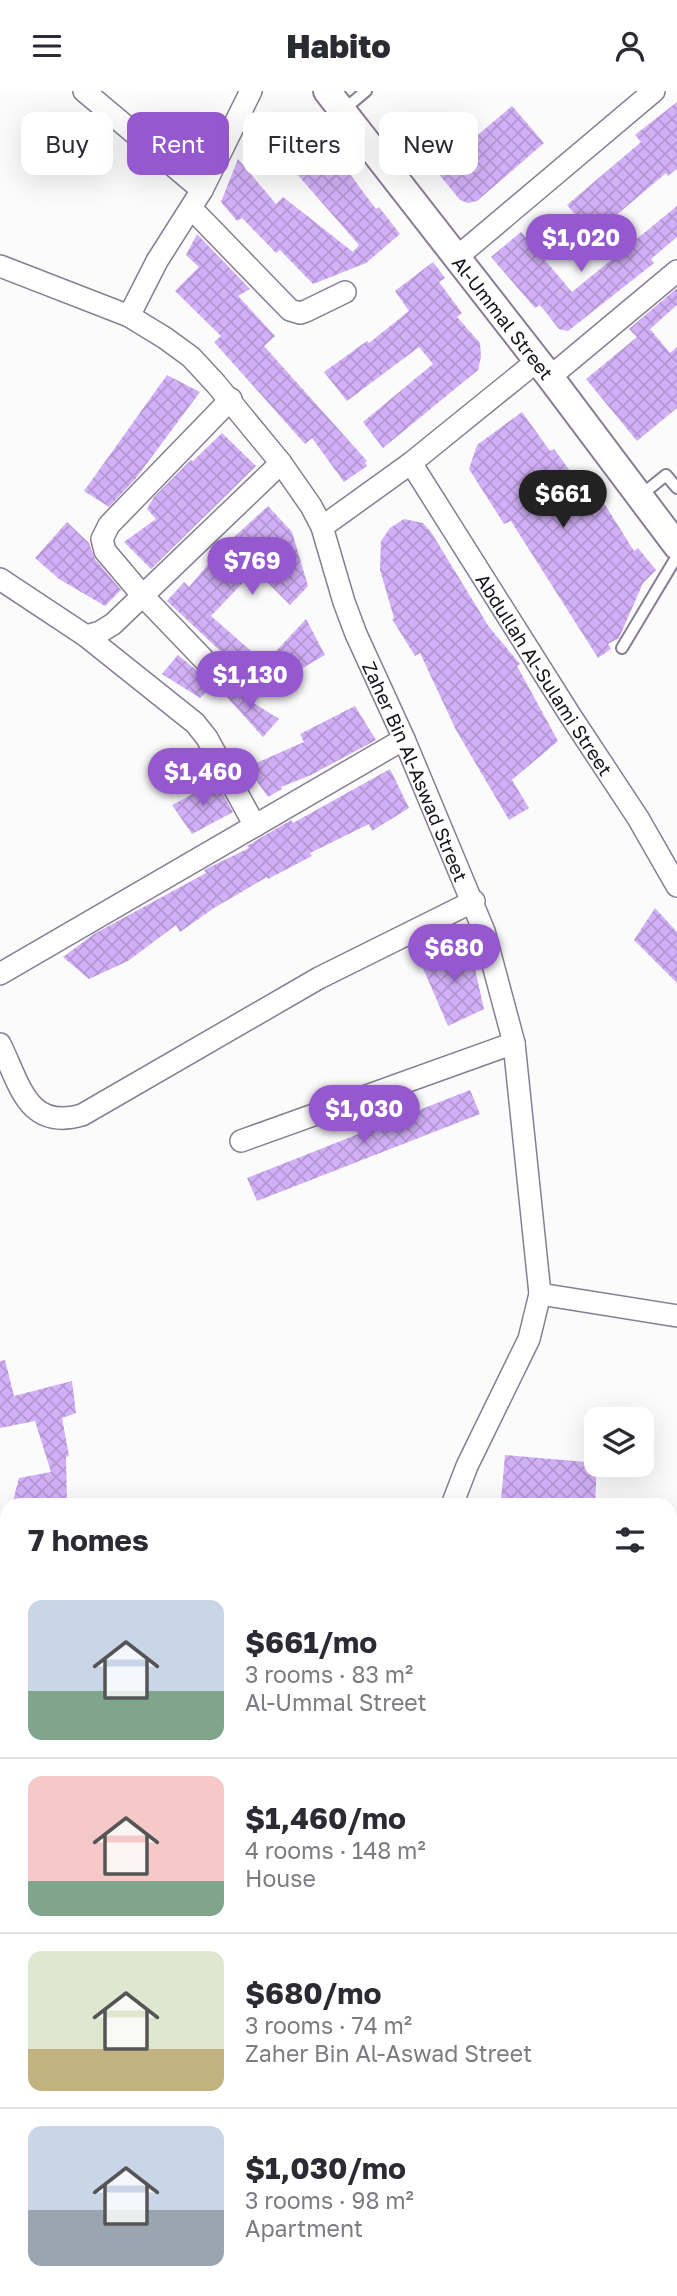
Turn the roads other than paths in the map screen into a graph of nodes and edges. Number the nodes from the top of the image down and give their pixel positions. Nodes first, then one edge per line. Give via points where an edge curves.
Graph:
1 (83, 91) edge
2 (251, 91) edge
3 (366, 91) edge
4 (654, 91) edge
5 (334, 101) edge
6 (196, 199) junction
7 (456, 258) junction
8 (0, 267) edge
9 (677, 271) edge
10 (345, 292) dead end
11 (130, 316) junction
12 (544, 369) junction
13 (231, 399) junction
14 (281, 463) junction
15 (411, 463) junction
16 (677, 488) edge
17 (640, 496) junction
18 (322, 527) junction
19 (677, 546) edge
20 (677, 556) edge
21 (0, 579) edge
22 (143, 596) junction
23 (86, 636) junction
24 (622, 648) dead end
25 (216, 672) dead end
26 (404, 739) junction
27 (255, 826) junction
28 (677, 886) edge
29 (474, 901) junction
30 (0, 974) edge
31 (514, 1043) junction
32 (0, 1044) edge
33 (242, 1141) dead end
34 (540, 1294) junction
35 (677, 1316) edge
36 (455, 1498) edge

1 - 6 street
2 - 6 street
3 - 5 lane
4 - 7 street
5 - 7 street, Al-Ummal Street
6 - 10 street via 290,310 300,313
6 - 11 street via 157,261
7 - 12 street, Al-Ummal Street
8 - 11 street, Zaher Bin Al-Aswad Street
9 - 12 street
11 - 13 street, Zaher Bin Al-Aswad Street via 191,357
12 - 15 street
12 - 17 street, Al-Ummal Street
13 - 14 street, Zaher Bin Al-Aswad Street
13 - 22 street via 104,533 104,551
14 - 18 street, Zaher Bin Al-Aswad Street
14 - 22 street
15 - 18 street
15 - 28 street, Abdullah Al-Sulami Street
16 - 17 lane via 667,475
17 - 19 street, Al-Ummal Street
18 - 26 street, Zaher Bin Al-Aswad Street via 344,602
20 - 24 lane
21 - 23 street
22 - 23 street via 113,624
22 - 25 street
23 - 27 street via 195,723
26 - 27 street
26 - 29 street, Zaher Bin Al-Aswad Street
27 - 30 street
29 - 31 street, Zaher Bin Al-Aswad Street
29 - 32 street via 319,978 82,1115 64,1119 40,1114 30,1106
31 - 33 street
31 - 34 street, Zaher Bin Al-Aswad Street
34 - 35 street
34 - 36 street, Zaher Bin Al-Aswad Street via 529,1339

